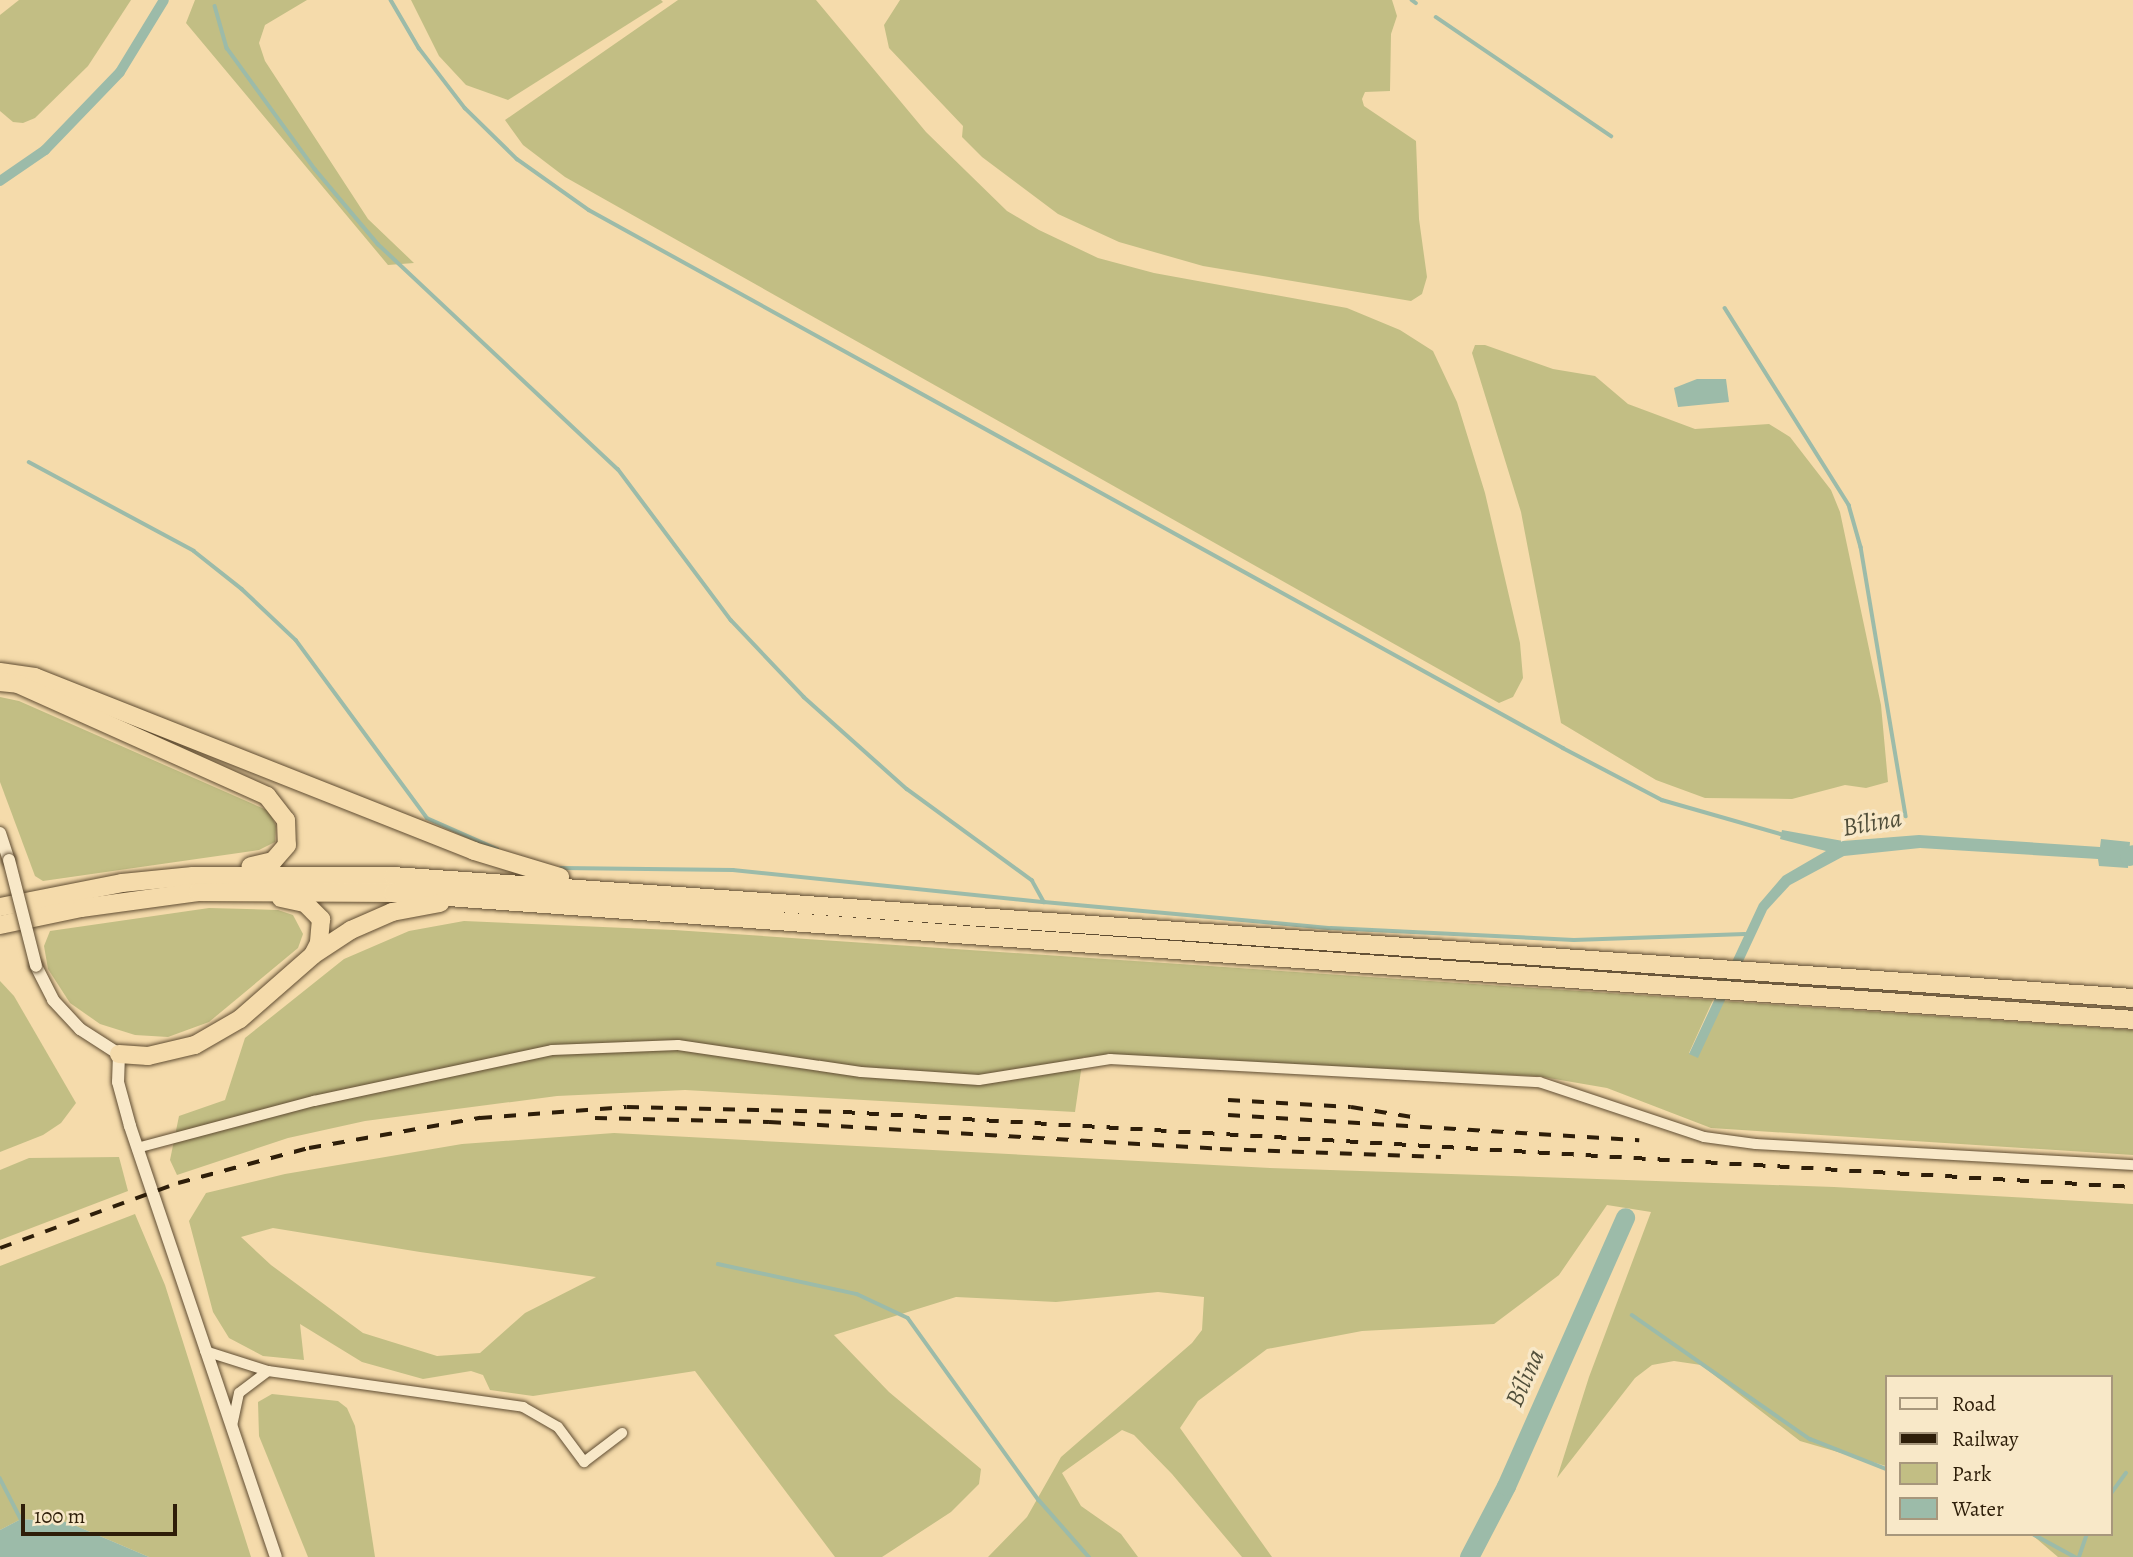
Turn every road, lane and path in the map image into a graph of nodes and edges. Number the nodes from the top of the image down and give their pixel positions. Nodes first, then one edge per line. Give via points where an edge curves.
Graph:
1 (0, 672) edge
2 (0, 682) edge
3 (0, 833) edge
4 (195, 884) junction
5 (660, 895) junction
6 (482, 899) junction
7 (0, 906) edge
8 (0, 925) edge
9 (313, 955) junction
10 (2133, 998) edge
11 (2133, 1020) edge
12 (119, 1054) junction
13 (137, 1148) junction
14 (2133, 1166) edge
15 (205, 1351) junction
16 (268, 1371) junction
17 (231, 1430) junction
18 (622, 1433) dead end
19 (276, 1557) edge

1 - 5 highway via 35,677 538,873
2 - 4 highway via 18,684 267,796 278,806 286,820 288,845 274,861
3 - 12 street, bridge via 36,966 53,1000 80,1029
4 - 5 highway via 393,876
4 - 6 highway
4 - 7 highway via 122,883
4 - 8 highway
4 - 9 highway via 305,903 321,919
5 - 10 highway
6 - 9 highway via 392,912 351,930
6 - 11 highway
9 - 12 highway via 240,1019 195,1045 148,1056
12 - 13 street via 118,1082
13 - 14 street via 314,1101 552,1050 678,1045 860,1072 979,1080 1110,1059 1539,1082 1704,1137
13 - 15 street
15 - 16 street
15 - 17 street
16 - 17 street via 239,1393
16 - 18 street via 523,1408 558,1427 584,1462
17 - 19 street

